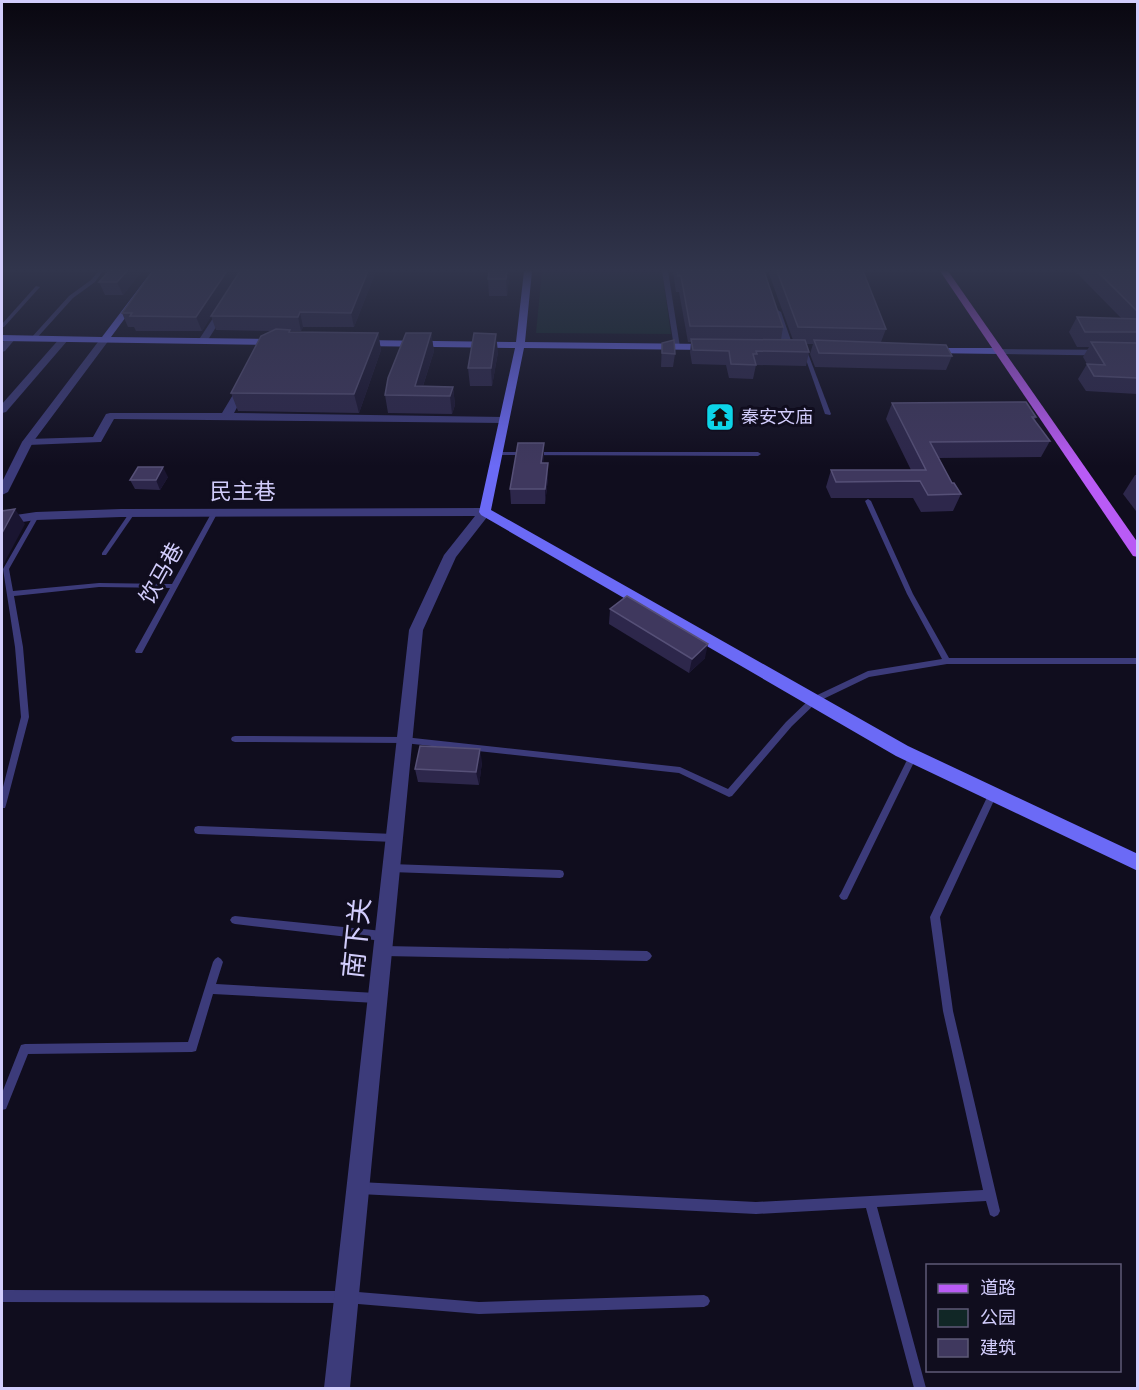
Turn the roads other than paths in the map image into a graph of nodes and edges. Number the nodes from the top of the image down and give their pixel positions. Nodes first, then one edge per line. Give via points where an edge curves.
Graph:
1 (36, 336) edge
2 (107, 336) edge
3 (206, 336) edge
4 (521, 336) edge
5 (675, 336) edge
6 (785, 336) edge
7 (989, 336) edge
8 (6, 338) edge
9 (33, 339) junction
10 (63, 340) junction
11 (104, 340) junction
12 (203, 341) junction
13 (288, 342) edge
14 (346, 343) edge
15 (520, 345) junction
16 (677, 347) junction
17 (722, 348) edge
18 (778, 348) edge
19 (789, 348) junction
20 (2, 349) edge
21 (804, 349) junction
22 (816, 349) edge
23 (919, 350) edge
24 (999, 351) junction
25 (1137, 353) edge
26 (250, 371) edge
27 (2, 410) edge
28 (828, 414) dead end
29 (225, 416) junction
30 (504, 420) junction
31 (28, 442) junction
32 (497, 454) junction
33 (758, 454) dead end
34 (2, 492) edge
35 (868, 501) dead end
36 (214, 512) junction
37 (485, 512) junction
38 (132, 513) junction
39 (36, 516) junction
40 (2, 521) edge
41 (1137, 552) edge
42 (104, 554) dead end
43 (173, 586) junction
44 (10, 594) junction
45 (139, 651) dead end
46 (947, 661) junction
47 (1137, 661) edge
48 (814, 700) junction
49 (235, 739) dead end
50 (404, 740) junction
51 (913, 756) junction
52 (993, 794) junction
53 (2, 805) edge
54 (198, 830) dead end
55 (394, 838) junction
56 (1137, 863) edge
57 (391, 868) junction
58 (560, 874) dead end
59 (844, 896) dead end
60 (235, 920) dead end
61 (383, 944) junction
62 (647, 956) dead end
63 (218, 962) dead end
64 (210, 989) junction
65 (378, 998) junction
66 (2, 1106) edge
67 (358, 1188) junction
68 (990, 1195) junction
69 (870, 1202) junction
70 (994, 1211) dead end
71 (2, 1296) edge
72 (346, 1297) junction
73 (704, 1301) dead end
74 (337, 1389) edge
75 (920, 1389) edge

1 - 9 lane
2 - 11 main road
3 - 12 street
4 - 15 main road
5 - 16 street
6 - 19 street
7 - 24 main road
8 - 9 main road
8 - 20 street
9 - 10 main road
10 - 11 main road
10 - 27 street
11 - 12 main road
11 - 31 street
12 - 13 main road via 262,347
14 - 15 main road
15 - 16 main road
15 - 30 main road
16 - 17 main road
18 - 19 main road
19 - 21 main road
21 - 22 main road
21 - 28 lane
23 - 24 main road
24 - 25 street
24 - 41 main road
26 - 29 street
29 - 30 street
29 - 31 street via 110,416 97,440
30 - 32 main road
31 - 34 street
32 - 33 lane
32 - 37 main road
35 - 46 lane via 910,594
36 - 37 street, 民主巷
36 - 38 street, 民主巷
36 - 43 lane, 饮马巷
37 - 48 main road
37 - 50 street, 南下关 via 450,555 416,630
38 - 39 street, 民主巷
38 - 42 lane
39 - 40 street, 民主巷
39 - 44 lane via 6,569
43 - 44 lane via 99,585
43 - 45 lane, 饮马巷
44 - 53 lane via 25,717
46 - 47 lane
46 - 48 lane via 868,674
48 - 50 lane via 729,793 680,770
48 - 51 main road
49 - 50 lane
50 - 55 street, 南下关
51 - 52 main road
51 - 59 lane
52 - 56 main road
52 - 68 lane via 935,917 948,1011
54 - 55 lane
55 - 57 street, 南下关
57 - 58 lane
57 - 61 street, 南下关
60 - 61 lane
61 - 62 lane
61 - 65 street, 南下关
63 - 64 lane
64 - 65 lane
64 - 66 lane via 192,1047 25,1049
65 - 67 street, 南下关
67 - 69 lane via 756,1208
67 - 72 street, 南下关
68 - 69 lane
68 - 70 lane
69 - 75 lane
71 - 72 lane
72 - 73 lane via 479,1308
72 - 74 street, 南下关

